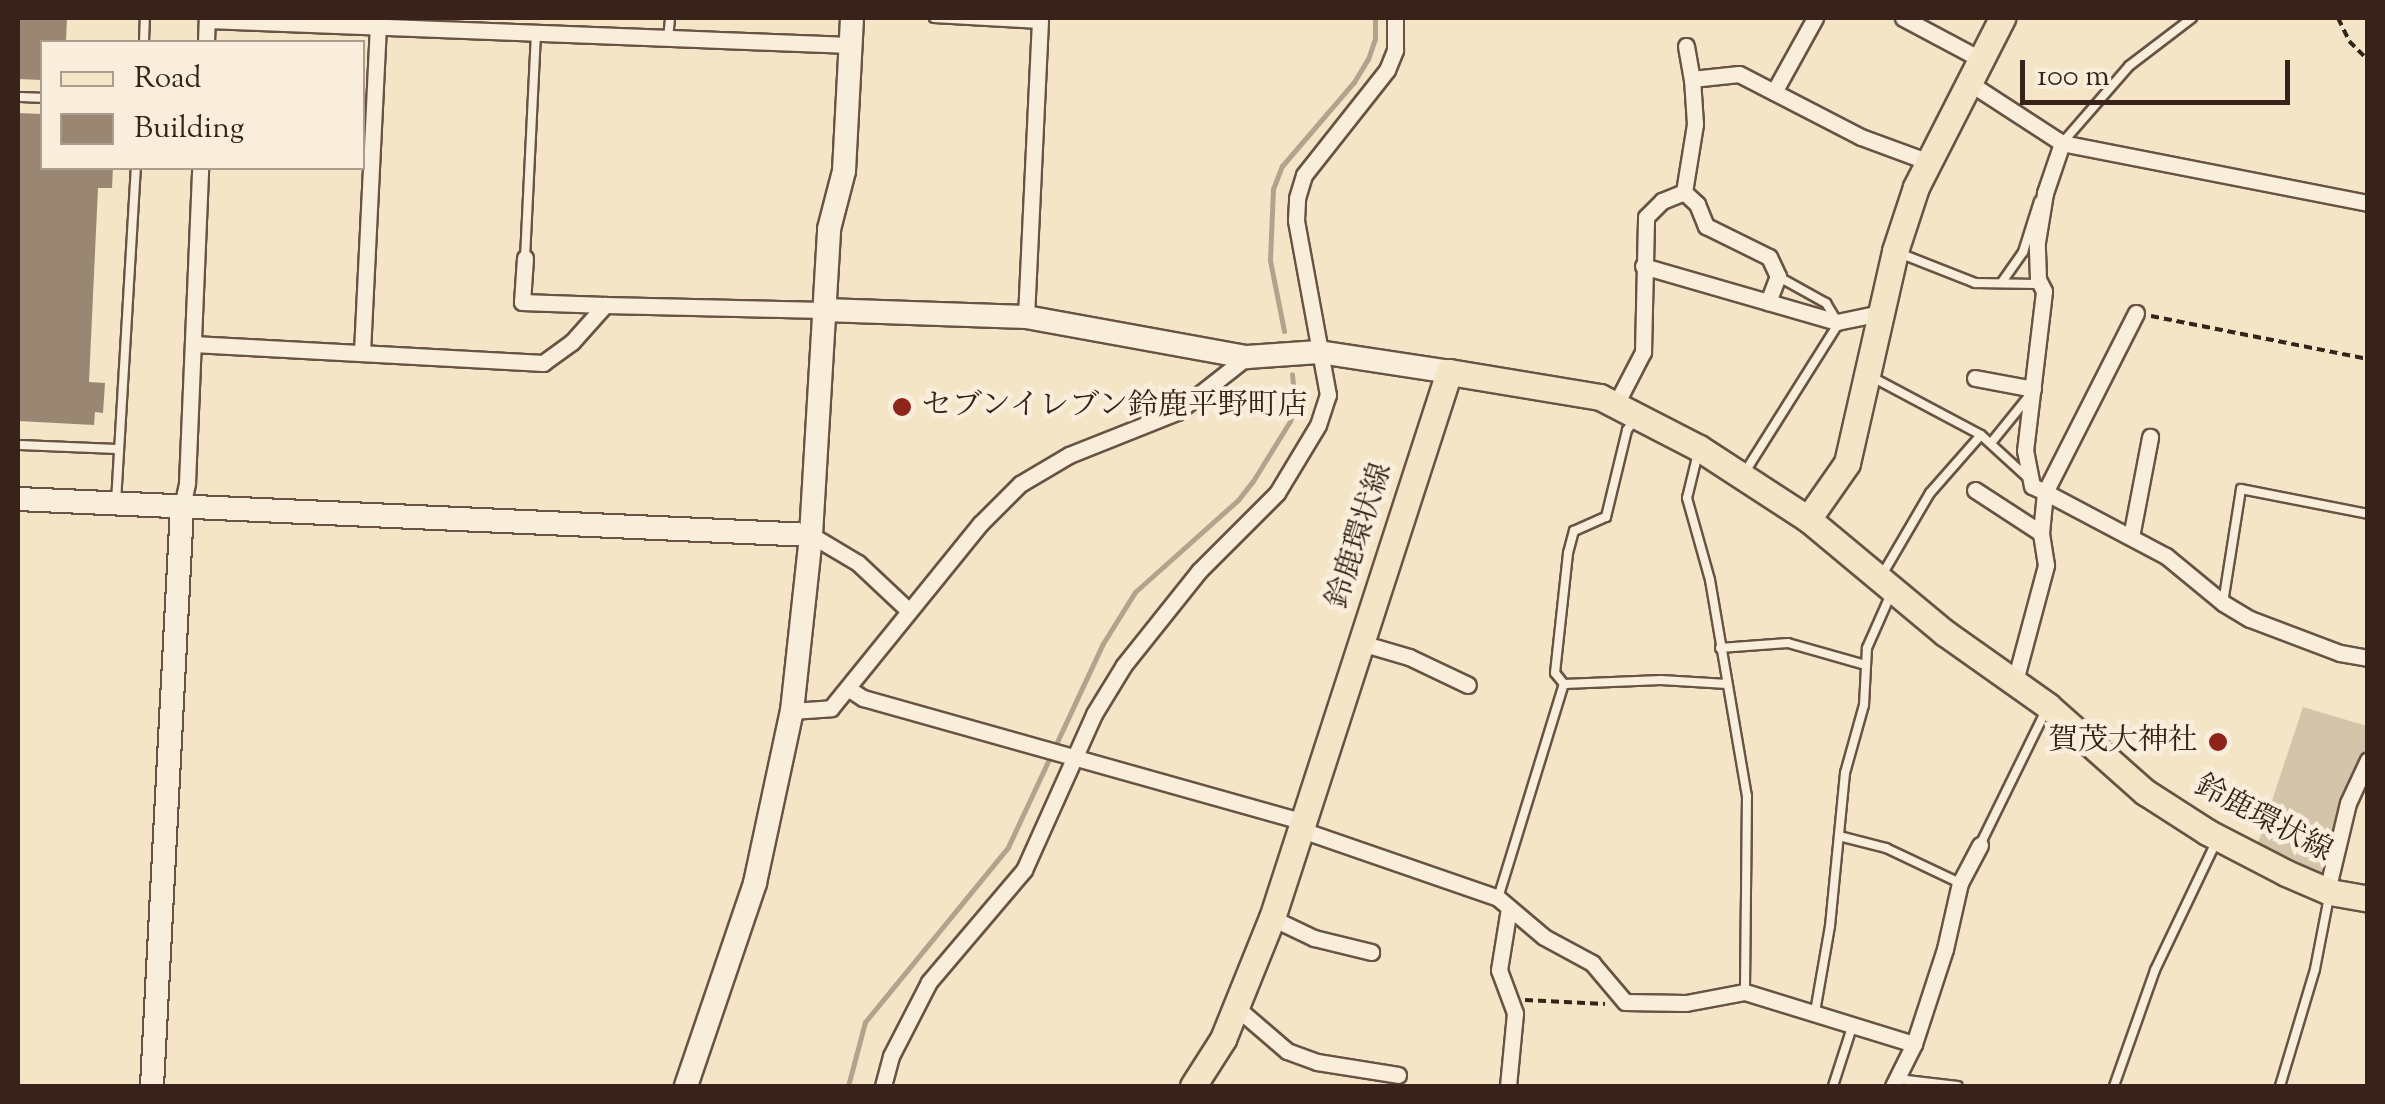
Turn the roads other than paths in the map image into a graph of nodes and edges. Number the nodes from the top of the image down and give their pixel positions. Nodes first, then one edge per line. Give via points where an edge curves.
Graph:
1 (670, 18) edge
2 (852, 18) edge
3 (934, 18) edge
4 (1395, 18) edge
5 (1815, 18) edge
6 (1903, 18) edge
7 (2002, 18) edge
8 (2192, 18) edge
9 (207, 19) edge
10 (1040, 21) edge
11 (518, 24) edge
12 (378, 26) junction
13 (536, 32) junction
14 (668, 38) junction
15 (851, 45) junction
16 (1686, 46) dead end
17 (1980, 59) junction
18 (1692, 79) junction
19 (1968, 82) junction
20 (1774, 92) junction
21 (2062, 142) junction
22 (1929, 162) junction
23 (136, 170) edge
24 (200, 170) edge
25 (1684, 192) junction
26 (2045, 193) junction
27 (2368, 203) edge
28 (1894, 251) junction
29 (525, 258) joint
30 (1642, 266) junction
31 (1778, 276) junction
32 (2002, 282) junction
33 (2041, 284) junction
34 (1768, 302) junction
35 (606, 305) junction
36 (824, 310) junction
37 (2136, 313) road end
38 (1881, 314) junction
39 (1026, 317) junction
40 (1838, 322) junction
41 (192, 344) junction
42 (362, 352) junction
43 (1319, 352) junction
44 (1247, 357) junction
45 (1449, 372) junction
46 (1868, 376) junction
47 (1975, 378) dead end
48 (2033, 390) junction
49 (1626, 411) junction
50 (1981, 436) junction
51 (2150, 437) dead end
52 (1990, 443) junction
53 (18, 445) edge
54 (1699, 448) junction
55 (119, 449) junction
56 (1743, 476) junction
57 (2029, 479) junction
58 (1975, 490) dead end
59 (2044, 492) junction
60 (18, 499) edge
61 (116, 504) junction
62 (182, 507) junction
63 (2368, 514) edge
64 (1808, 519) junction
65 (2041, 534) junction
66 (810, 535) junction
67 (2131, 537) junction
68 (1886, 585) junction
69 (2223, 603) junction
70 (908, 610) junction
71 (1360, 643) junction
72 (1720, 648) junction
73 (2368, 658) edge
74 (1866, 665) junction
75 (2015, 681) junction
76 (1564, 684) junction
77 (1727, 684) junction
78 (1468, 685) dead end
79 (848, 689) junction
80 (2048, 706) junction
81 (792, 711) junction
82 (1071, 755) junction
83 (2368, 760) edge
84 (1302, 826) junction
85 (1839, 836) junction
86 (2218, 838) junction
87 (1980, 845) joint
88 (1960, 883) junction
89 (2328, 892) junction
90 (2368, 898) edge
91 (1504, 903) junction
92 (1272, 918) junction
93 (1372, 952) dead end
94 (1745, 992) junction
95 (1237, 1008) junction
96 (1815, 1012) junction
97 (1853, 1024) junction
98 (1914, 1044) junction
99 (1398, 1075) dead end
100 (1896, 1084) edge
101 (152, 1086) edge
102 (686, 1086) edge
103 (883, 1086) edge
104 (1194, 1086) edge
105 (1508, 1086) edge
106 (1833, 1086) edge
107 (1958, 1086) edge
108 (2114, 1086) edge
109 (2282, 1086) edge

1 - 14 lane
2 - 15 street
3 - 10 lane
4 - 43 street via 1388,70 1304,175 1297,198
5 - 20 street
6 - 17 street
7 - 17 main road
8 - 21 lane via 2130,66
9 - 12 street
10 - 39 street
11 - 12 street
11 - 13 street
12 - 42 street
13 - 14 street
13 - 29 lane
14 - 15 street
15 - 36 street via 844,171 829,229
16 - 18 street
17 - 19 main road
18 - 20 street via 1739,74
18 - 25 street via 1696,124
19 - 21 street
19 - 22 main road
20 - 22 street via 1861,137
21 - 26 street
21 - 27 street
22 - 28 main road
23 - 55 lane
24 - 41 street
25 - 30 street via 1646,217
25 - 31 street via 1706,226 1769,257
26 - 32 lane via 2023,252
26 - 33 street via 2037,242
28 - 32 lane via 1959,280
28 - 38 main road
29 - 35 street via 522,302
30 - 34 street
30 - 49 street via 1643,352
31 - 34 street
31 - 40 lane via 1826,303
32 - 33 lane
33 - 48 street
34 - 40 street
35 - 36 street
35 - 42 street via 543,363
36 - 39 street
36 - 66 street
37 - 59 street
38 - 40 street
38 - 46 main road
39 - 44 street
40 - 56 lane
41 - 42 street
41 - 62 street
43 - 44 street
43 - 45 street
43 - 82 street via 1328,396 1294,470 1199,571 1124,665
44 - 70 street via 1177,412 1068,455 1020,484
45 - 49 main road, 鈴鹿環状線 via 1579,392
45 - 71 main road, 鈴鹿環状線
46 - 50 lane
46 - 64 main road via 1847,463
47 - 48 street
48 - 52 lane
48 - 57 street via 2025,450
49 - 54 main road, 鈴鹿環状線
49 - 76 lane via 1606,517 1574,531 1568,553 1555,673
50 - 52 lane
50 - 68 lane via 1930,493
51 - 67 street
52 - 57 lane
53 - 55 lane
54 - 56 main road, 鈴鹿環状線
54 - 72 lane via 1687,498
55 - 61 lane
56 - 64 main road, 鈴鹿環状線
57 - 59 street
58 - 65 street
59 - 65 street
59 - 67 street
60 - 61 street
61 - 62 street
62 - 66 street
62 - 101 street
63 - 69 lane via 2241,489
64 - 68 main road, 鈴鹿環状線
65 - 75 street via 2046,564
66 - 70 street via 858,563
66 - 81 street
67 - 69 street
68 - 74 lane
68 - 75 main road, 鈴鹿環状線
69 - 73 street via 2340,654
70 - 79 street
71 - 78 street
71 - 84 main road, 鈴鹿環状線
72 - 74 lane via 1788,643
72 - 77 lane
74 - 85 lane
75 - 80 main road, 鈴鹿環状線
76 - 77 lane
76 - 91 lane
77 - 94 lane via 1748,796
79 - 81 street via 831,708
79 - 82 street
80 - 86 main road, 鈴鹿環状線 via 2144,792
80 - 87 lane
81 - 102 street via 754,883
82 - 84 street
82 - 103 street via 1015,884 929,982
83 - 89 street via 2348,803
84 - 91 street
84 - 92 main road, 鈴鹿環状線
85 - 88 lane via 1886,848
85 - 96 lane
86 - 89 main road, 鈴鹿環状線
86 - 108 lane via 2155,970
87 - 88 street
88 - 98 street
89 - 90 main road, 鈴鹿環状線
89 - 109 lane via 2315,970
91 - 94 street via 1544,937 1592,962 1625,1002 1686,1003
91 - 105 street via 1499,970 1515,1014
92 - 93 street via 1314,938
92 - 95 main road, 鈴鹿環状線
94 - 96 street
95 - 99 street via 1287,1052
95 - 104 main road, 鈴鹿環状線
96 - 97 street
97 - 98 street
97 - 106 lane
98 - 100 street
100 - 107 lane

